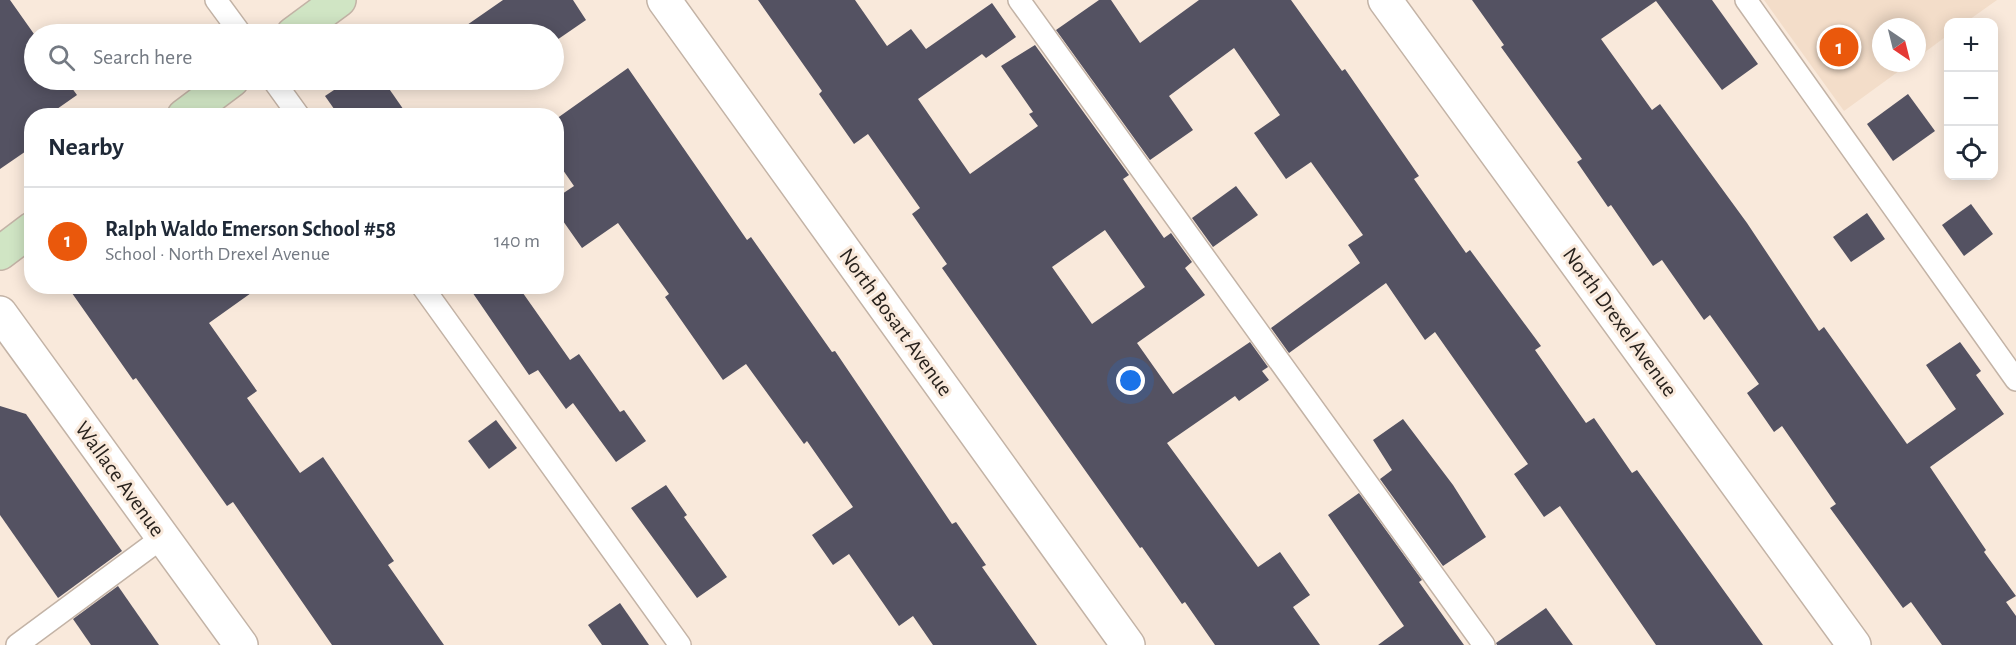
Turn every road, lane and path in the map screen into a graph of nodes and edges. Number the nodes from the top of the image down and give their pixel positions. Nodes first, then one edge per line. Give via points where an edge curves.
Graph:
1 (216, 0) edge
2 (339, 0) edge
3 (664, 0) edge
4 (1019, 0) edge
5 (1385, 0) edge
6 (1746, 0) edge
7 (234, 24) edge
8 (307, 24) edge
9 (219, 90) edge
10 (280, 90) edge
11 (195, 108) edge
12 (292, 108) edge
13 (24, 236) edge
14 (0, 253) edge
15 (428, 294) edge
16 (0, 313) edge
17 (2016, 380) edge
18 (163, 537) junction
19 (17, 645) edge
20 (241, 645) edge
21 (680, 645) edge
22 (1128, 645) edge
23 (1484, 645) edge
24 (1854, 645) edge

1 - 7 lane
2 - 8 main road
3 - 22 street, North Bosart Avenue
4 - 23 lane
5 - 24 street, North Drexel Avenue
6 - 17 lane
9 - 11 main road
10 - 12 lane
13 - 14 main road
15 - 21 lane
16 - 18 street, Wallace Avenue
18 - 19 lane
18 - 20 street, Wallace Avenue

